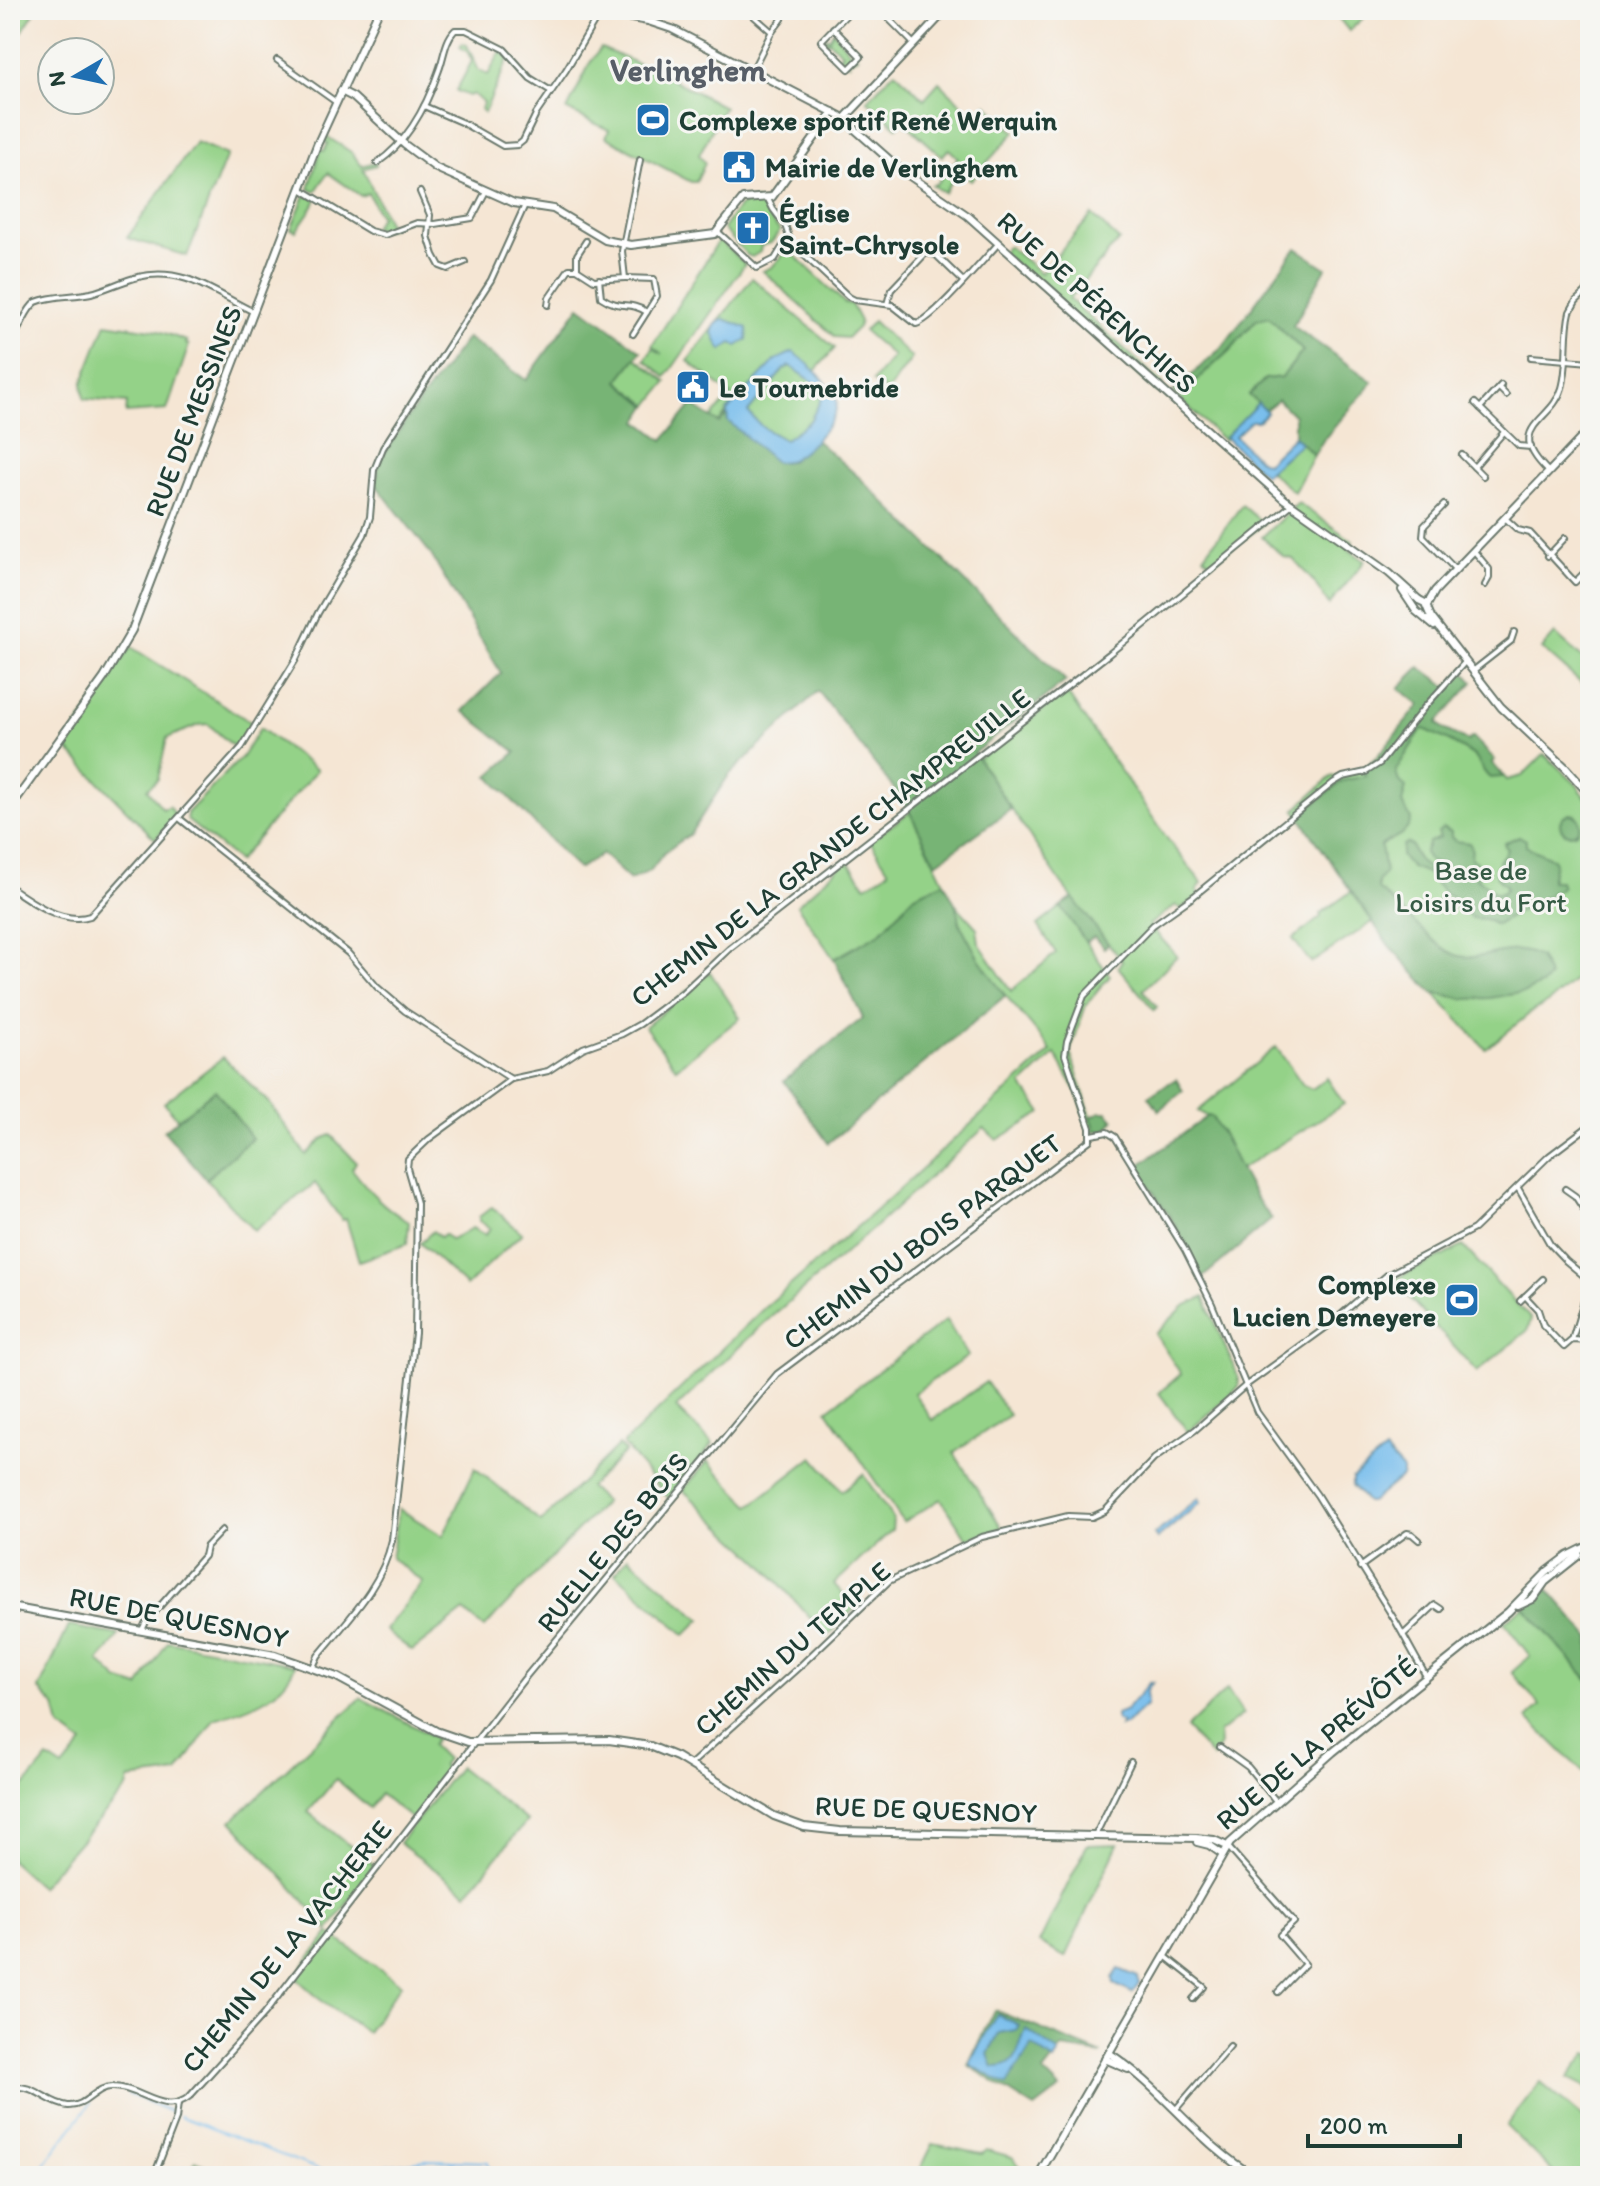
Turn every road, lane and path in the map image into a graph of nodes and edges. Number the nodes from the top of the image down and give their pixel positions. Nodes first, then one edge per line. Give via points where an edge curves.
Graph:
1 (379, 10) edge
2 (588, 10) edge
3 (638, 10) edge
4 (747, 10) edge
5 (851, 10) edge
6 (880, 10) edge
7 (946, 10) edge
8 (600, 12) junction
9 (634, 18) junction
10 (782, 19) dead end
11 (833, 28) junction
12 (772, 32) junction
13 (914, 44) junction
14 (277, 60) dead end
15 (751, 72) junction
16 (341, 91) junction
17 (551, 91) junction
18 (336, 102) junction
19 (856, 105) junction
20 (424, 106) junction
21 (833, 112) junction
22 (844, 119) junction
23 (401, 141) junction
24 (640, 160) dead end
25 (377, 163) dead end
26 (300, 189) junction
27 (486, 191) junction
28 (420, 192) dead end
29 (768, 199) junction
30 (525, 205) junction
31 (430, 224) junction
32 (718, 232) junction
33 (787, 236) junction
34 (586, 241) dead end
35 (999, 243) junction
36 (623, 244) junction
37 (465, 262) dead end
38 (577, 269) junction
39 (625, 278) junction
40 (599, 279) junction
41 (964, 281) junction
42 (1590, 288) edge
43 (887, 304) junction
44 (548, 305) dead end
45 (254, 312) junction
46 (647, 312) junction
47 (633, 334) dead end
48 (10, 338) edge
49 (1531, 357) dead end
50 (1565, 360) junction
51 (1590, 362) edge
52 (1506, 395) dead end
53 (1475, 403) dead end
54 (1480, 408) junction
55 (1590, 429) edge
56 (1504, 432) junction
57 (1581, 439) junction
58 (1531, 447) junction
59 (1590, 447) edge
60 (1462, 455) dead end
61 (1474, 467) junction
62 (1549, 472) junction
63 (1483, 476) dead end
64 (1291, 505) junction
65 (1444, 505) dead end
66 (1506, 519) junction
67 (1565, 538) dead end
68 (1474, 551) junction
69 (1548, 556) junction
70 (1380, 567) junction
71 (1590, 567) edge
72 (1456, 570) junction
73 (1485, 585) dead end
74 (1423, 603) junction
75 (1416, 611) junction
76 (1514, 632) dead end
77 (1450, 643) junction
78 (1465, 662) junction
79 (1472, 672) junction
80 (1590, 795) edge
81 (10, 808) edge
82 (179, 818) junction
83 (10, 887) edge
84 (511, 1079) junction
85 (1590, 1125) edge
86 (1092, 1135) junction
87 (1518, 1188) junction
88 (1565, 1189) dead end
89 (1590, 1219) edge
90 (1543, 1279) dead end
91 (1590, 1280) edge
92 (1572, 1340) junction
93 (1590, 1341) edge
94 (783, 1368) joint
95 (1245, 1386) junction
96 (222, 1530) dead end
97 (1419, 1540) dead end
98 (1590, 1546) edge
99 (1360, 1567) junction
100 (10, 1607) edge
101 (1441, 1609) dead end
102 (142, 1630) junction
103 (1404, 1634) junction
104 (313, 1667) junction
105 (1427, 1678) junction
106 (474, 1743) junction
107 (1220, 1747) dead end
108 (1131, 1762) dead end
109 (690, 1765) junction
110 (1276, 1801) junction
111 (1094, 1837) junction
112 (1165, 1839) junction
113 (1227, 1846) junction
114 (1222, 1854) junction
115 (1164, 1955) junction
116 (1278, 1992) dead end
117 (1193, 1999) dead end
118 (1230, 2046) dead end
119 (1107, 2056) junction
120 (10, 2088) edge
121 (178, 2103) junction
122 (1176, 2109) junction
123 (154, 2176) edge
124 (1038, 2176) edge
125 (1254, 2176) edge

1 - 16 street, RUE DE MESSINES
2 - 8 street, RUE DE PÉRENCHIES
3 - 9 street
4 - 12 street
5 - 11 street
6 - 13 street
7 - 13 street
8 - 9 street, RUE DE PÉRENCHIES
8 - 17 street
9 - 15 street, RUE DE PÉRENCHIES via 678,32
10 - 12 street
11 - 11 street via 821,41 849,69 861,57
12 - 15 street
13 - 19 street
14 - 18 street
15 - 21 street, RUE DE PÉRENCHIES
16 - 18 street, RUE DE MESSINES
16 - 23 street
17 - 20 street via 523,141 512,147
17 - 20 street via 527,76 507,51 460,29 450,36
18 - 26 street, RUE DE MESSINES
19 - 21 street
19 - 22 street
20 - 23 street
21 - 22 street, RUE DE PÉRENCHIES
21 - 29 street
22 - 35 street, RUE DE PÉRENCHIES via 901,170 953,203
23 - 25 street
23 - 27 street via 432,166
24 - 36 street
26 - 31 street via 377,234
26 - 45 street, RUE DE MESSINES
27 - 30 street
27 - 31 street via 472,218
28 - 31 street
29 - 32 street via 741,200
29 - 33 street
30 - 36 street via 553,209 598,237
30 - 82 street via 491,280 379,455 364,535 295,661 238,752
31 - 37 street via 428,239 440,266 448,269
32 - 33 street via 757,268 775,259
32 - 36 street
33 - 43 street via 851,299
34 - 38 street via 577,255
35 - 41 street
35 - 64 street, RUE DE PÉRENCHIES
36 - 39 street
38 - 40 street
38 - 44 street via 565,272
39 - 40 street
39 - 46 street via 654,279 657,296
40 - 46 street via 601,297
41 - 43 street via 921,323
41 - 43 street via 936,255 926,253 891,290
42 - 50 street via 1570,312
45 - 48 street via 182,276 155,274 36,302
45 - 81 street, RUE DE MESSINES via 128,638
46 - 47 street
49 - 50 street
50 - 51 street
50 - 58 street via 1561,392 1534,425
52 - 54 street via 1500,387
53 - 54 street
54 - 56 street
55 - 57 street
56 - 58 street via 1520,447
56 - 61 street
57 - 59 street
57 - 62 street
58 - 62 street
60 - 61 street
61 - 63 street
62 - 66 street
64 - 70 street, RUE DE PÉRENCHIES
64 - 84 street, CHEMIN DE LA GRANDE CHAMPREUILLE via 655,1013 548,1071
65 - 72 street via 1424,526 1423,536
66 - 68 street
66 - 69 street via 1530,533
67 - 69 street
68 - 72 street
68 - 73 street via 1489,569
69 - 71 street via 1575,582
70 - 74 street
70 - 75 street
72 - 74 street
74 - 75 street
74 - 75 street via 1414,604
74 - 77 street
75 - 77 street
76 - 79 street via 1511,641
77 - 78 street
78 - 79 street
78 - 86 street, CHEMIN DU BOIS PARQUET via 1380,763 1337,780 1157,922 1084,996 1065,1055
79 - 80 street
82 - 83 street via 87,917 76,919 42,907
82 - 84 street via 348,953 405,1011
84 - 104 street, CHEMIN DE LA GRANDE CHAMPREUILLE via 408,1159 417,1197 414,1343 390,1551 376,1585
85 - 87 street, CHEMIN DU TEMPLE
86 - 94 street, CHEMIN DU BOIS PARQUET via 1079,1150
86 - 95 street via 1107,1132 1115,1137 1157,1203 1208,1296
87 - 91 street via 1550,1244
87 - 95 street, CHEMIN DU TEMPLE via 1474,1229 1387,1275
88 - 89 street
90 - 92 street via 1522,1299 1538,1310 1543,1325 1564,1347
91 - 92 street
92 - 93 street
94 - 106 street, RUELLE DES BOIS
95 - 99 street via 1259,1416 1300,1470
95 - 109 street, CHEMIN DU TEMPLE via 1158,1455 1102,1513 982,1537 892,1579
96 - 102 street
97 - 99 street via 1407,1533
98 - 105 street, RUE DE LA PRÉVÔTÉ via 1544,1583 1533,1599 1508,1612
99 - 103 street
100 - 102 street, RUE DE QUESNOY
101 - 103 street via 1435,1605
102 - 104 street, RUE DE QUESNOY via 257,1650
103 - 105 street
104 - 106 street, RUE DE QUESNOY via 443,1734
105 - 110 street, RUE DE LA PRÉVÔTÉ
106 - 109 street, RUE DE QUESNOY via 627,1741
106 - 121 street, CHEMIN DE LA VACHERIE via 265,2013
107 - 110 street via 1245,1764
108 - 111 street
109 - 111 street, RUE DE QUESNOY via 769,1814 818,1829
110 - 113 street, RUE DE LA PRÉVÔTÉ
111 - 112 street, RUE DE QUESNOY
112 - 113 street, RUE DE QUESNOY via 1209,1839
112 - 114 street, RUE DE QUESNOY via 1206,1843
113 - 114 street, RUE DE LA PRÉVÔTÉ
113 - 116 street via 1294,1922 1280,1935 1305,1964
114 - 115 street, RUE DE LA PRÉVÔTÉ
115 - 117 street via 1204,1987
115 - 119 street, RUE DE LA PRÉVÔTÉ
118 - 122 street
119 - 122 street via 1135,2071
119 - 124 street, RUE DE LA PRÉVÔTÉ
120 - 121 street, CHEMIN DE LA VACHERIE via 27,2087 68,2106 112,2087
121 - 123 street
122 - 125 street

